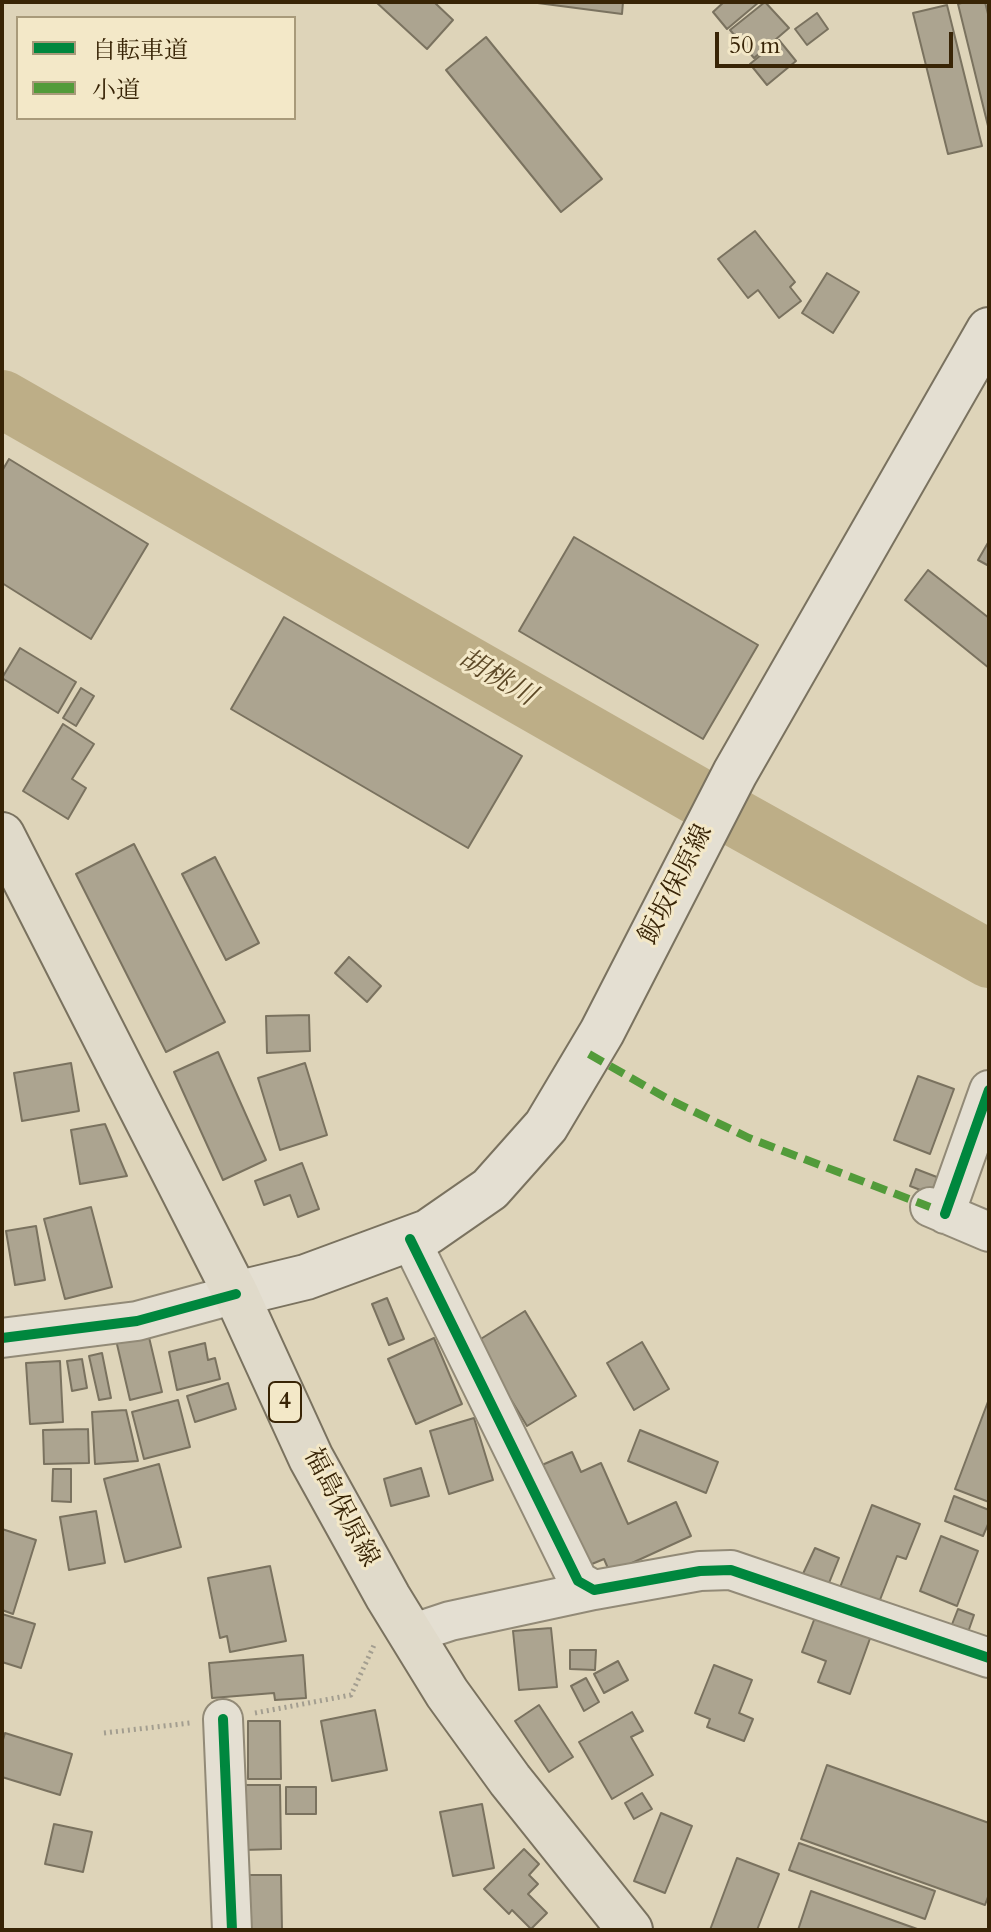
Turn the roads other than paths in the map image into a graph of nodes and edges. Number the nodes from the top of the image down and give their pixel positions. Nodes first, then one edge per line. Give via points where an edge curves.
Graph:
1 (989, 330) edge
2 (2, 835) edge
3 (989, 1090) edge
4 (989, 1232) edge
5 (410, 1239) junction
6 (236, 1294) junction
7 (2, 1338) edge
8 (594, 1590) junction
9 (406, 1625) junction
10 (989, 1658) edge
11 (223, 1719) road end
12 (232, 1930) edge
13 (630, 1930) edge

1 - 5 main road, 飯坂保原線 via 735,773 602,1032 546,1126 490,1189
2 - 6 main road, 福島保原線 / 4
3 - 4 street via 937,1210
5 - 6 main road, 飯坂保原線 via 306,1277
5 - 8 street via 578,1581
6 - 7 street via 137,1321
6 - 9 main road, 福島保原線 / 4 via 311,1458
8 - 9 street via 450,1621
8 - 10 street via 731,1570
9 - 13 main road, 福島保原線 / 4 via 510,1780
11 - 12 street

